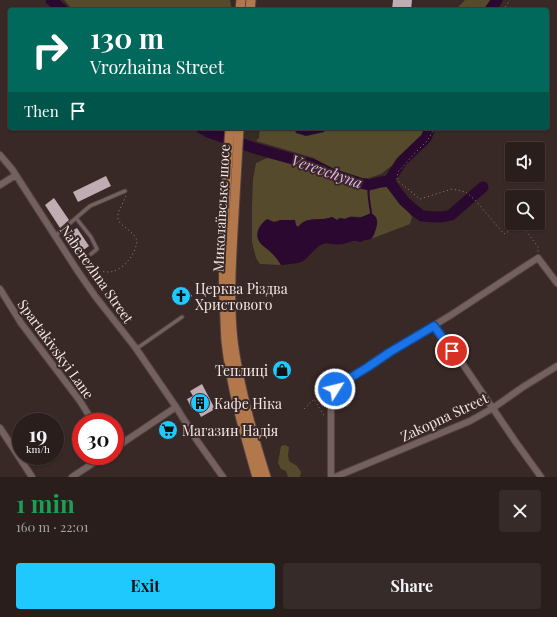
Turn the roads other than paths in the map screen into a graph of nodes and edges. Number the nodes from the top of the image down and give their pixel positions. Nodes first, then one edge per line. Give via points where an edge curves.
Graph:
1 (230, 130) edge
2 (239, 130) edge
3 (0, 154) edge
4 (16, 175) junction
5 (0, 185) edge
6 (125, 191) road end
7 (76, 218) junction
8 (55, 236) junction
9 (91, 254) dead end
10 (557, 283) edge
11 (0, 289) edge
12 (182, 317) dead end
13 (434, 326) junction
14 (136, 349) junction
15 (557, 366) edge
16 (176, 407) junction
17 (493, 408) junction
18 (87, 413) edge
19 (0, 428) edge
20 (124, 442) edge
21 (90, 465) edge
22 (256, 476) edge
23 (32, 477) edge
24 (72, 477) edge
25 (223, 477) edge
26 (266, 477) edge
27 (331, 477) edge
28 (335, 477) edge
29 (541, 477) edge

1 - 22 main road, Миколаївське шосе via 223,265 226,340 236,400
2 - 26 main road, Миколаївське шосе via 231,265 233,340 244,401
3 - 4 street, Naberezhna Street
4 - 5 street
4 - 8 street, Naberezhna Street
6 - 7 lane via 90,206
7 - 8 lane
7 - 9 lane via 97,249
8 - 14 street, Naberezhna Street via 83,279
10 - 13 street via 538,258
11 - 18 street, Spartakivskyi Lane via 21,323
12 - 14 lane
13 - 17 street
13 - 27 street via 335,389 330,427
14 - 16 street, Naberezhna Street
15 - 17 street, Zakopna Street
16 - 20 street
16 - 25 street, Naberezhna Street
17 - 28 street, Zakopna Street via 459,426
17 - 29 street
19 - 23 street
21 - 24 street

